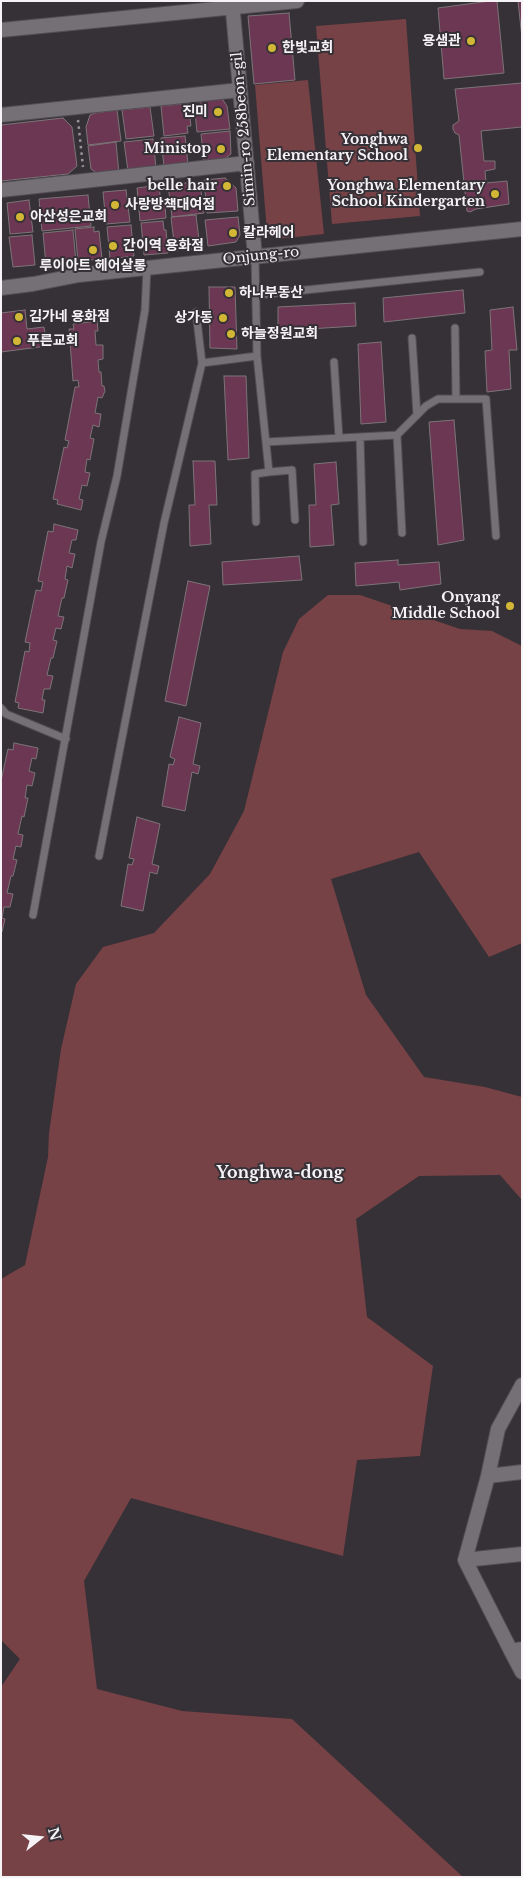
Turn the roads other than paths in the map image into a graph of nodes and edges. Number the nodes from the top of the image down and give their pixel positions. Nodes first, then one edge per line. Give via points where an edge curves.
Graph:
1 (296, 1) edge
2 (232, 4) edge
3 (1, 30) edge
4 (240, 90) junction
5 (1, 115) edge
6 (247, 163) junction
7 (1, 190) edge
8 (522, 229) edge
9 (255, 257) junction
10 (147, 268) junction
11 (480, 272) dead end
12 (1, 288) edge
13 (257, 295) junction
14 (196, 312) dead end
15 (454, 328) dead end
16 (412, 338) dead end
17 (257, 356) junction
18 (334, 362) dead end
19 (202, 363) junction
20 (456, 399) junction
21 (417, 415) junction
22 (398, 435) junction
23 (360, 437) junction
24 (339, 438) junction
25 (266, 442) junction
26 (269, 472) junction
27 (295, 520) dead end
28 (256, 522) dead end
29 (402, 533) dead end
30 (496, 536) dead end
31 (364, 542) dead end
32 (1, 708) edge
33 (66, 739) junction
34 (99, 856) dead end
35 (32, 916) dead end
36 (522, 1386) edge
37 (522, 1472) edge
38 (488, 1476) junction
39 (522, 1554) edge
40 (465, 1560) junction
41 (516, 1650) edge
42 (522, 1672) edge

1 - 2 street
2 - 3 street
2 - 4 street, Simin-ro 258beon-gil
4 - 5 street
4 - 6 street, Simin-ro 258beon-gil
6 - 7 street
6 - 9 street, Simin-ro 258beon-gil
8 - 9 street, Onjung-ro
9 - 10 street, Onjung-ro
9 - 13 lane
10 - 12 street, Onjung-ro
10 - 33 lane via 145,310 120,456 100,542
11 - 13 lane
13 - 17 lane
14 - 19 lane
15 - 20 lane
16 - 21 lane
17 - 19 lane
17 - 25 lane
18 - 24 lane
19 - 34 lane via 164,523
20 - 21 lane via 438,399
20 - 30 lane via 486,399
21 - 22 lane
22 - 23 lane
22 - 29 lane
23 - 24 lane
23 - 31 lane
24 - 25 lane
25 - 26 lane
26 - 27 lane via 292,470
26 - 28 lane via 256,474
32 - 33 lane via 6,714
33 - 35 lane
36 - 38 street via 498,1429
37 - 38 street
38 - 40 street
39 - 40 street
40 - 41 street
41 - 42 street

